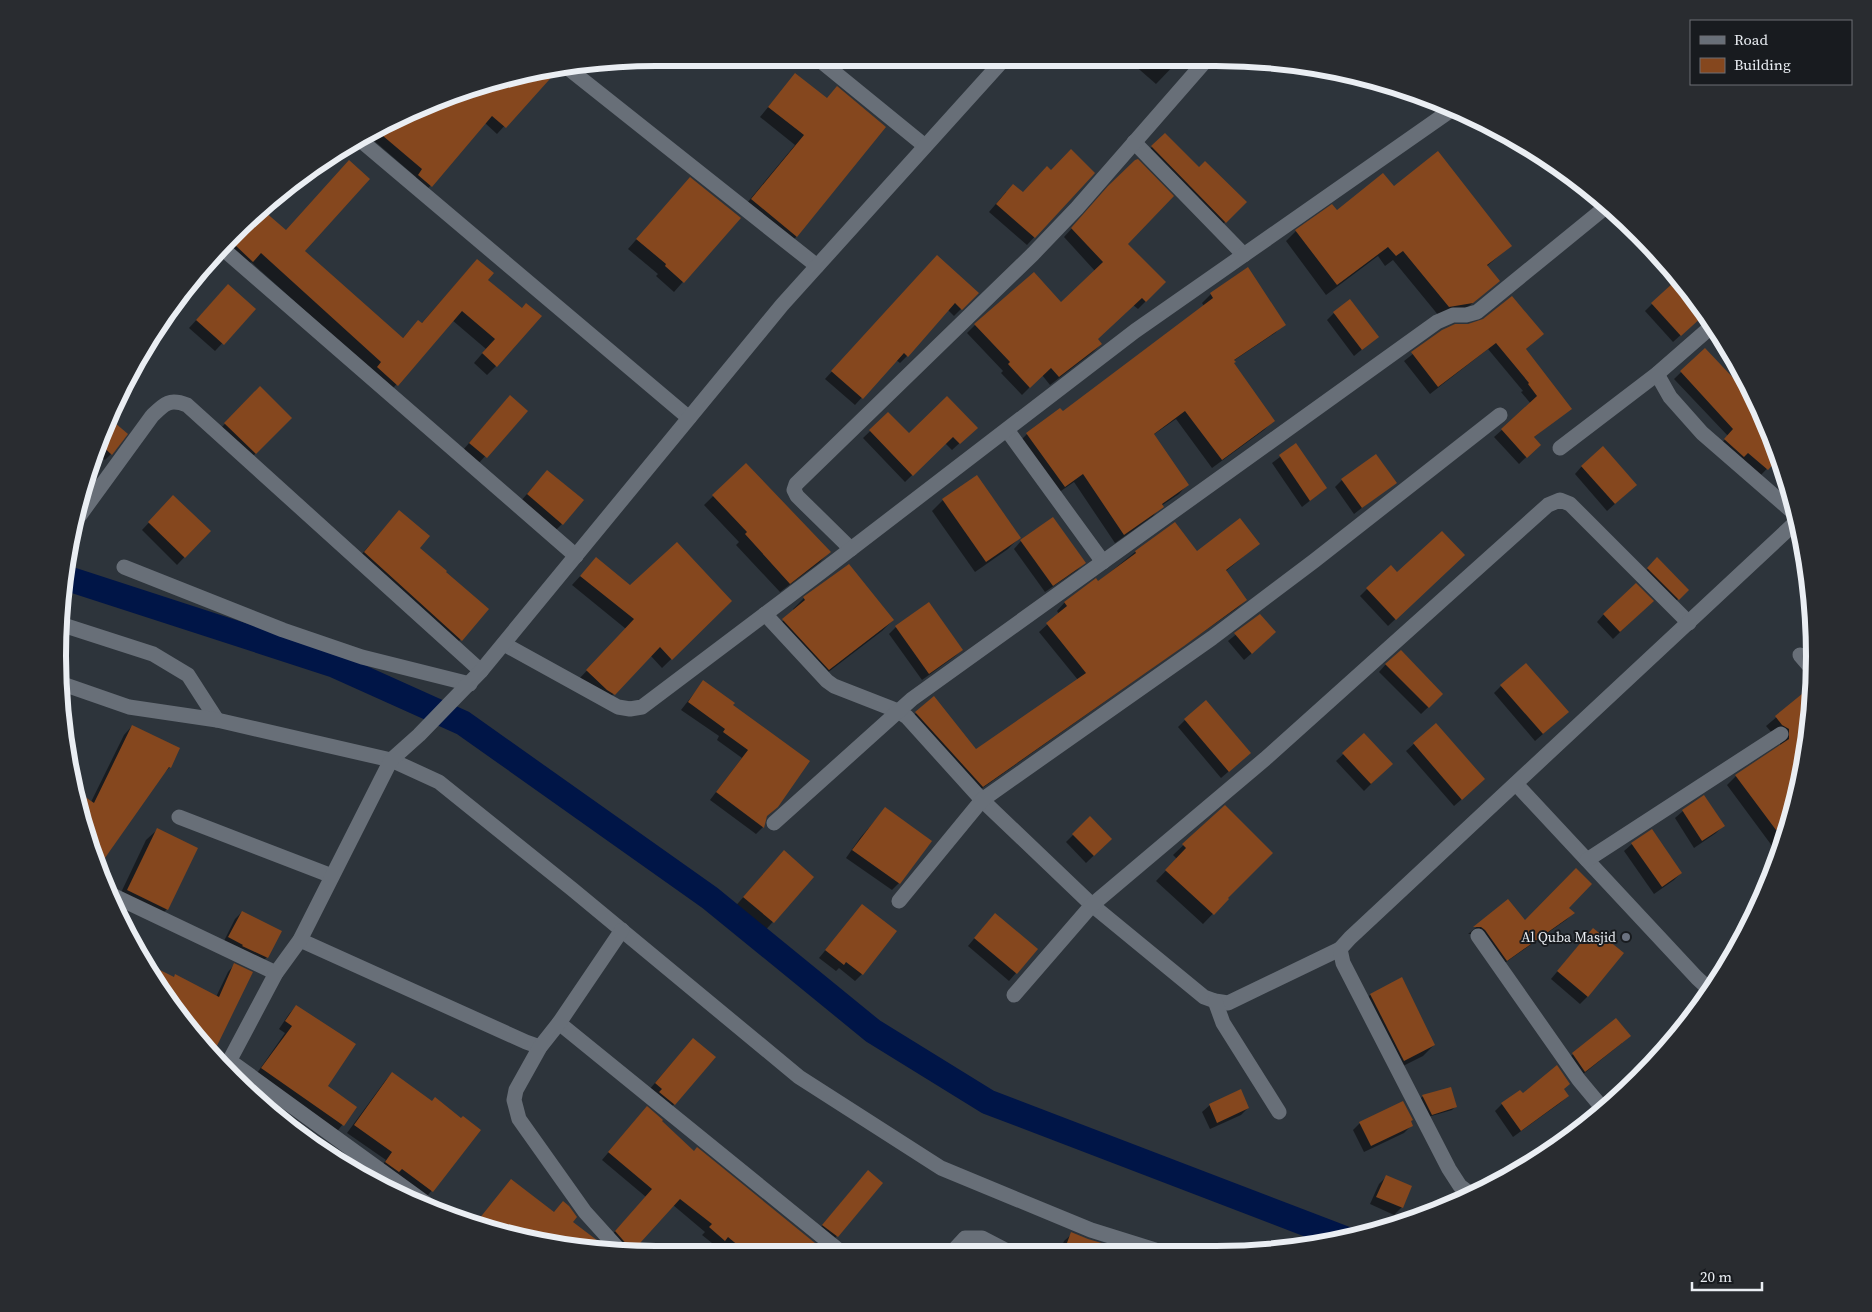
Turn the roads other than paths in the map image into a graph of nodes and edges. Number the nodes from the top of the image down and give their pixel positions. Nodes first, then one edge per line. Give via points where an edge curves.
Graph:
1 (827, 66) edge
2 (996, 66) edge
3 (1201, 66) edge
4 (574, 72) edge
5 (1447, 113) edge
6 (1134, 142) junction
7 (364, 143) edge
8 (925, 146) junction
9 (1602, 210) edge
10 (227, 252) edge
11 (1244, 255) junction
12 (817, 266) junction
13 (1707, 330) edge
14 (1657, 374) junction
15 (1500, 415) dead end
16 (689, 418) junction
17 (1007, 430) junction
18 (1560, 448) dead end
19 (1787, 507) edge
20 (85, 508) edge
21 (1791, 527) edge
22 (851, 549) junction
23 (576, 556) junction
24 (1103, 562) junction
25 (124, 567) dead end
26 (765, 614) junction
27 (1689, 623) junction
28 (68, 626) edge
29 (504, 644) junction
30 (1800, 655) dead end
31 (1806, 662) edge
32 (481, 671) junction
33 (470, 684) junction
34 (68, 687) edge
35 (898, 711) junction
36 (217, 720) junction
37 (1781, 734) dead end
38 (390, 760) junction
39 (1516, 784) junction
40 (982, 800) junction
41 (178, 817) dead end
42 (774, 823) dead end
43 (1587, 860) junction
44 (332, 876) junction
45 (118, 898) edge
46 (899, 901) dead end
47 (1092, 905) junction
48 (622, 930) junction
49 (1478, 936) dead end
50 (300, 940) junction
51 (1340, 950) junction
52 (276, 973) junction
53 (1705, 985) edge
54 (1014, 995) dead end
55 (1214, 1001) junction
56 (559, 1023) junction
57 (540, 1047) junction
58 (229, 1062) edge
59 (240, 1074) edge
60 (1599, 1104) edge
61 (1279, 1112) dead end
62 (1466, 1190) edge
63 (408, 1191) edge
64 (614, 1244) edge
65 (834, 1246) edge
66 (958, 1246) edge
67 (997, 1246) edge
68 (1141, 1246) edge

1 - 8 street
2 - 8 street
3 - 6 street
4 - 12 street
5 - 11 street
6 - 11 street
6 - 22 street via 1033,254 796,484 797,496
7 - 16 street
8 - 12 street
9 - 24 street via 1477,312 1453,315 1437,322
10 - 23 street
11 - 17 street via 1135,331
12 - 16 street
13 - 14 street
14 - 18 street
14 - 19 street via 1670,397 1702,433
15 - 40 street via 1212,638
16 - 23 street
17 - 22 street
17 - 24 street
20 - 32 street via 152,416 166,403 177,401 187,405
21 - 27 street
22 - 26 street
23 - 29 street
24 - 35 street
25 - 33 street via 283,630 362,657
26 - 29 street via 642,707 630,709 618,707
26 - 35 street via 834,686
27 - 39 street
27 - 47 street via 1570,504 1560,500 1548,505 1265,759
28 - 36 street via 153,654 188,675
29 - 32 street
30 - 31 street
32 - 33 street
33 - 38 street
34 - 36 street via 129,707
35 - 40 street
35 - 42 street
36 - 38 street
37 - 43 street
38 - 44 street
38 - 48 street via 439,782
39 - 43 street
39 - 51 street
40 - 46 street
40 - 47 street
41 - 44 street
43 - 53 street
44 - 50 street
45 - 52 street
47 - 54 street
47 - 55 street via 1204,997
48 - 56 street
48 - 68 street via 799,1077 940,1168 1091,1230
49 - 60 street
50 - 52 street
50 - 57 street
51 - 55 street via 1228,1003
51 - 62 street via 1342,963 1449,1169
52 - 58 street
55 - 61 street via 1223,1024
56 - 57 street
56 - 65 street
57 - 64 street via 516,1090 514,1100 519,1119 585,1212
59 - 63 street
66 - 67 street via 966,1238 982,1238

